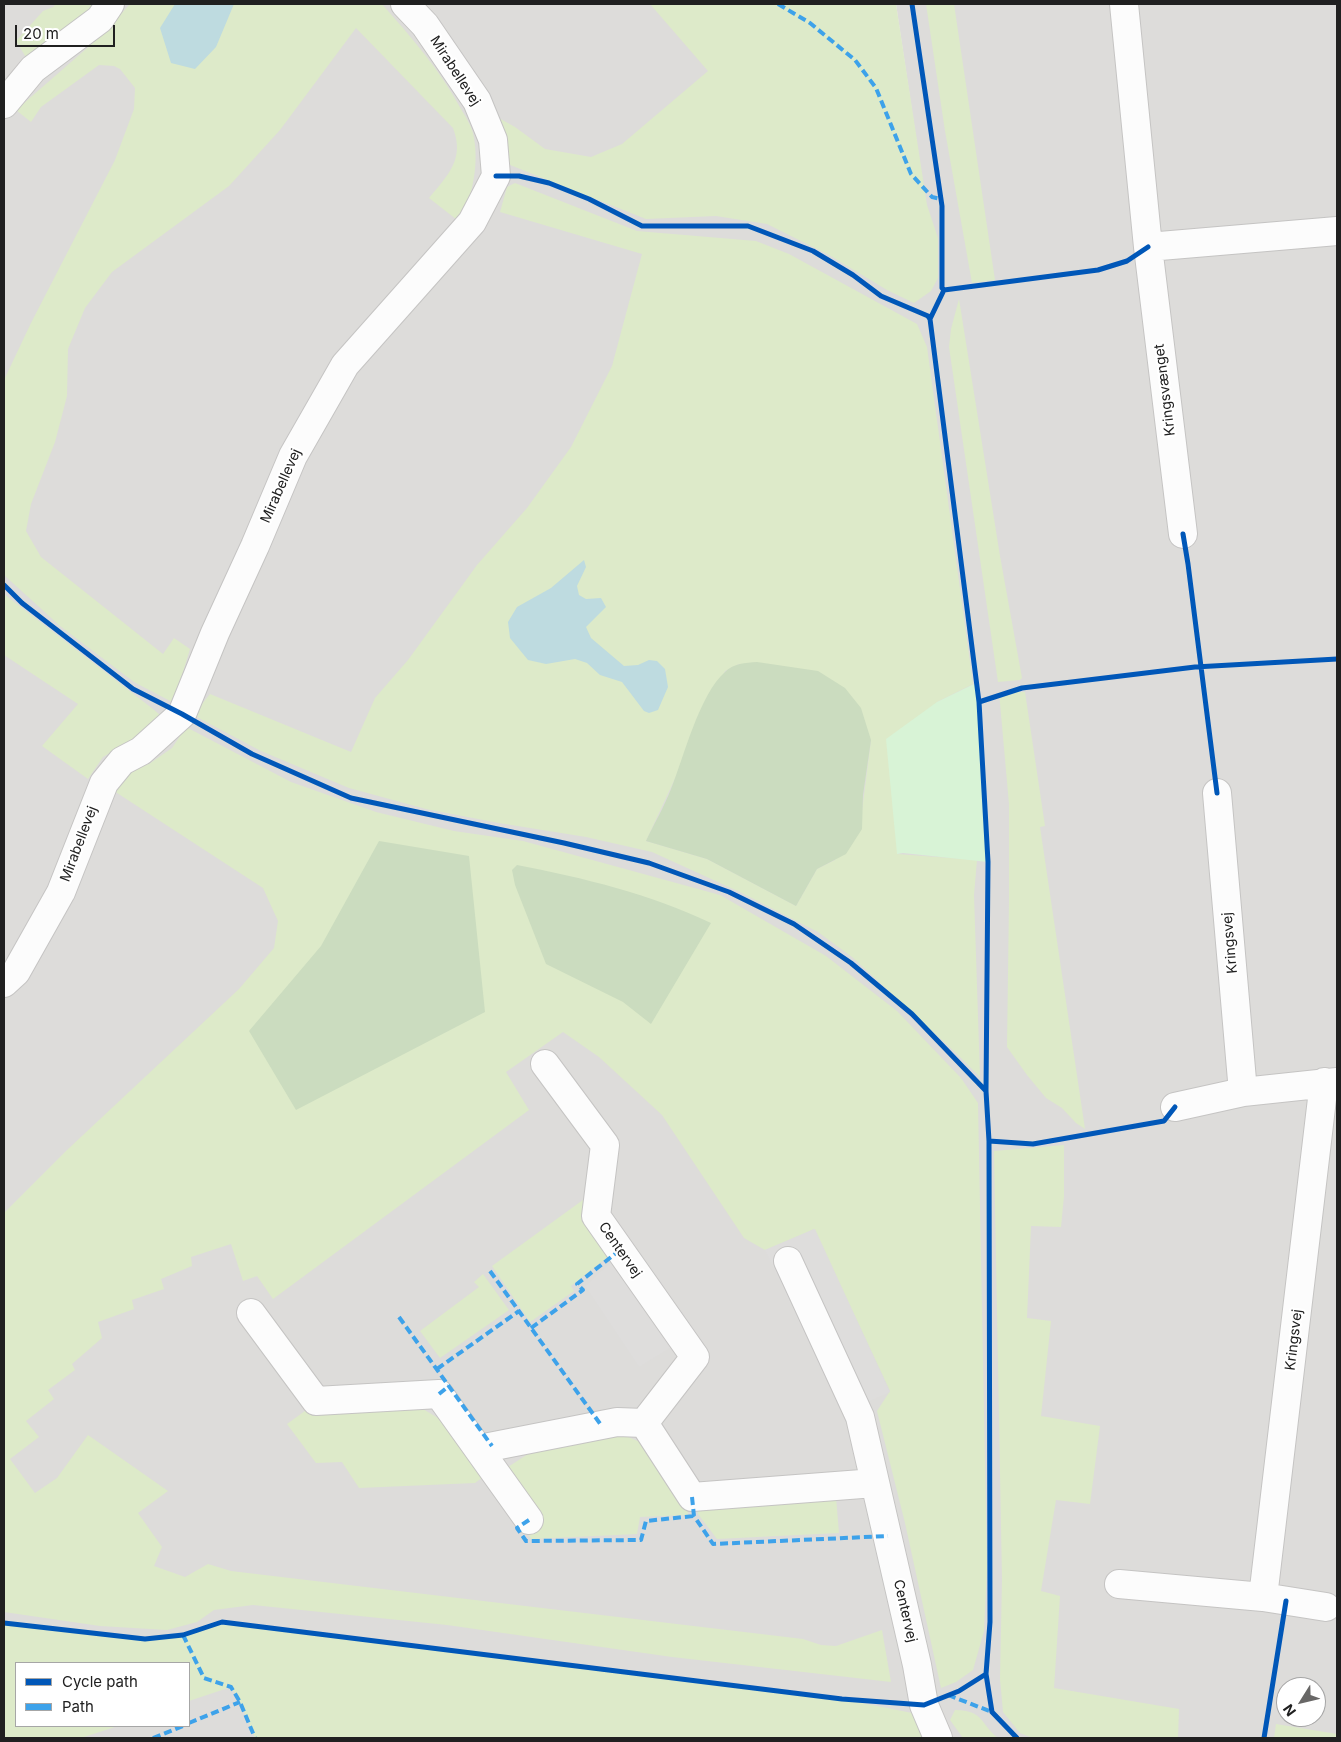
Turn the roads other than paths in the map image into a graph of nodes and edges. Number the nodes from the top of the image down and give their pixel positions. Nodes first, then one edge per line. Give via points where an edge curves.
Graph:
1 (110, 4) edge
2 (405, 4) edge
3 (1124, 4) edge
4 (4, 104) edge
5 (1337, 231) edge
6 (1148, 246) junction
7 (1183, 534) dead end
8 (1217, 794) dead end
9 (4, 983) edge
10 (545, 1064) dead end
11 (1331, 1082) edge
12 (1243, 1092) junction
13 (1174, 1106) dead end
14 (788, 1261) dead end
15 (251, 1313) dead end
16 (644, 1423) junction
17 (478, 1449) junction
18 (876, 1483) junction
19 (529, 1520) dead end
20 (1119, 1584) dead end
21 (1263, 1597) junction
22 (1326, 1607) dead end
23 (938, 1738) edge

1 - 4 street via 100,19 33,69
2 - 9 street, Mirabellevej via 425,25 477,101 493,140 496,176 472,222 345,364 293,456 182,714 141,751 122,762 104,783 61,892 16,972
3 - 6 street, Kringsvænget
5 - 6 street
6 - 7 street, Kringsvænget
8 - 12 street, Kringsvej
10 - 16 street, Centervej via 605,1145 596,1216 695,1357
11 - 12 street, Kringsvej
11 - 21 street, Kringsvej
12 - 13 street, Kringsvej
14 - 18 street, Centervej via 860,1417
15 - 17 street via 316,1401 440,1394
16 - 17 street via 617,1422
16 - 18 street via 692,1497
17 - 19 street
18 - 23 street, Centervej via 918,1665 924,1705
20 - 21 street
21 - 22 street

